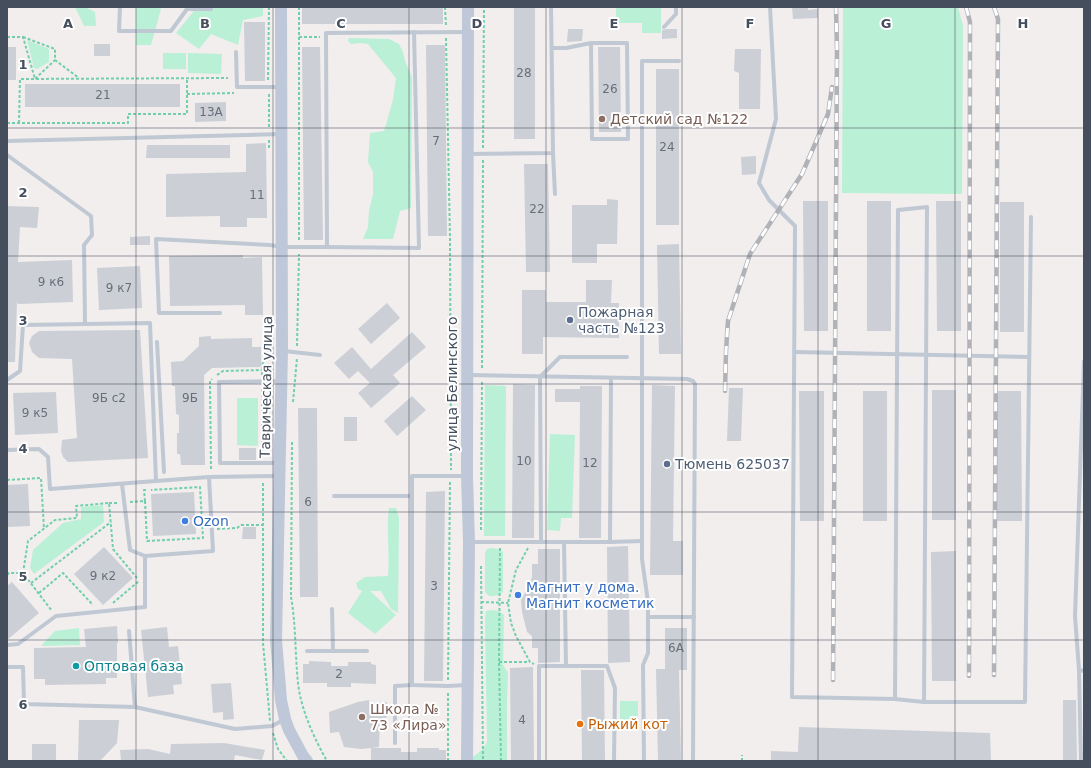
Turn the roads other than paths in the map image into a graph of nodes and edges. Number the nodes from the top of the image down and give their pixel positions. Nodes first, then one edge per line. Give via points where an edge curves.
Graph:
1 (120, 7) edge
2 (281, 7) edge
3 (468, 7) edge
4 (551, 7) edge
5 (676, 7) edge
6 (770, 7) edge
7 (211, 9) dead end
8 (664, 27) dead end
9 (414, 32) junction
10 (467, 32) junction
11 (591, 43) junction
12 (552, 48) junction
13 (236, 52) dead end
14 (679, 61) dead end
15 (282, 87) junction
16 (282, 134) junction
17 (7, 141) edge
18 (553, 153) junction
19 (467, 154) junction
20 (7, 155) edge
21 (555, 194) dead end
22 (1031, 217) dead end
23 (282, 247) junction
24 (327, 247) junction
25 (220, 312) dead end
26 (85, 323) junction
27 (157, 342) dead end
28 (282, 351) junction
29 (795, 352) junction
30 (320, 355) dead end
31 (897, 355) junction
32 (926, 355) junction
33 (627, 357) dead end
34 (1029, 357) junction
35 (1084, 361) edge
36 (468, 375) junction
37 (540, 376) junction
38 (611, 378) junction
39 (642, 379) junction
40 (7, 380) edge
41 (282, 381) junction
42 (7, 450) edge
43 (280, 470) junction
44 (164, 472) dead end
45 (467, 476) junction
46 (209, 477) junction
47 (156, 481) junction
48 (122, 484) junction
49 (334, 496) dead end
50 (412, 496) junction
51 (540, 541) junction
52 (642, 541) junction
53 (475, 542) junction
54 (564, 542) junction
55 (610, 542) junction
56 (145, 556) junction
57 (332, 610) dead end
58 (648, 617) junction
59 (694, 617) junction
60 (130, 631) dead end
61 (7, 645) edge
62 (307, 651) dead end
63 (333, 651) junction
64 (367, 651) dead end
65 (566, 666) junction
66 (7, 667) edge
67 (1079, 670) junction
68 (1084, 671) edge
69 (412, 685) junction
70 (468, 685) junction
71 (895, 699) junction
72 (924, 702) junction
73 (135, 707) junction
74 (285, 719) junction
75 (394, 743) dead end
76 (303, 759) edge
77 (467, 761) edge
78 (539, 761) edge
79 (614, 761) edge
80 (644, 761) edge
81 (693, 761) edge
82 (1081, 761) edge

1 - 7 lane via 119,31 170,31 187,9
2 - 15 street, Таврическая улица
3 - 10 street, улица Белинского
4 - 12 lane
5 - 8 lane via 676,14
6 - 29 lane via 776,119 759,183 769,200 795,226
9 - 10 lane
9 - 24 lane via 326,33
9 - 24 lane via 419,248
10 - 19 street, улица Белинского
11 - 11 lane via 627,42 628,139 592,139
11 - 12 lane
12 - 18 lane
13 - 15 lane via 236,87
14 - 39 lane via 642,61
15 - 16 street, Таврическая улица
16 - 17 lane
16 - 23 street, Таврическая улица
18 - 19 lane
18 - 21 lane
19 - 36 street, улица Белинского
20 - 26 lane via 91,216 92,235 84,245
22 - 34 lane
23 - 24 lane
23 - 25 lane via 156,239 159,313
23 - 28 street, Таврическая улица
26 - 40 lane via 23,325 20,371
26 - 47 lane via 150,322
27 - 44 lane
28 - 30 lane
28 - 41 street, Таврическая улица
29 - 31 lane
29 - 71 lane via 792,697
31 - 32 lane
31 - 32 lane via 898,210 927,207
31 - 71 lane
32 - 34 lane
32 - 72 lane
33 - 37 lane via 560,358
34 - 72 lane via 1025,702
35 - 67 lane via 1075,616
36 - 37 lane
36 - 45 street, улица Белинского
37 - 38 lane
37 - 51 lane
38 - 39 lane
38 - 55 lane
39 - 52 lane
39 - 59 lane via 687,379 695,384
41 - 43 street, Таврическая улица
41 - 43 lane via 219,382 220,463
42 - 48 lane via 39,449 48,457 50,489
43 - 46 lane
43 - 74 street, Таврическая улица via 276,640
45 - 50 lane via 412,476
45 - 53 street, улица Белинского
46 - 47 lane
46 - 56 lane via 212,551
47 - 48 lane
48 - 56 lane via 130,550
49 - 50 lane
50 - 69 lane
51 - 53 lane
51 - 54 lane
52 - 55 lane
52 - 58 lane
53 - 70 street, улица Белинского
54 - 55 lane
54 - 65 lane
56 - 61 lane via 145,608 56,616 18,644
57 - 63 lane
58 - 59 lane
58 - 80 lane via 648,653 643,666
59 - 81 lane
60 - 73 lane
62 - 63 lane
63 - 64 lane
65 - 78 lane via 539,666
65 - 79 lane via 607,666 615,688
66 - 73 lane via 24,667 24,704
67 - 68 lane
67 - 82 lane
69 - 70 lane
69 - 75 lane via 395,686
70 - 77 street, улица Белинского
71 - 72 lane
73 - 74 lane via 235,729 272,726
74 - 76 street, Таврическая улица

